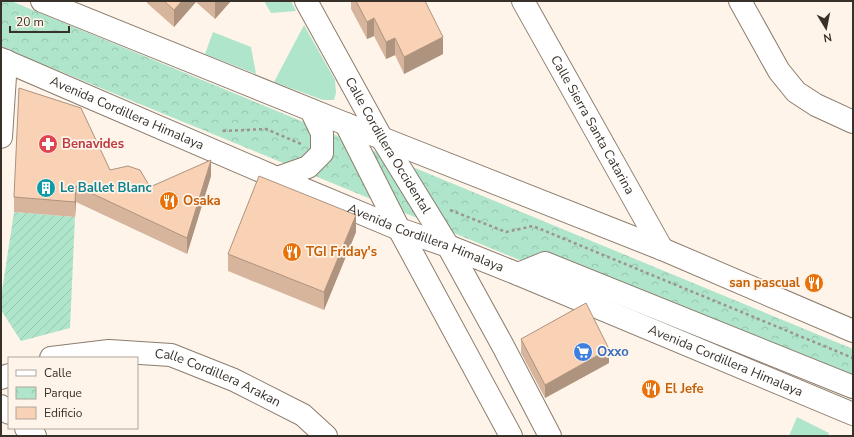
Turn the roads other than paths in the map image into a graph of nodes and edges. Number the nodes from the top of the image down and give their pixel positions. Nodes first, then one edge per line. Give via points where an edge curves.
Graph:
1 (42, 1) edge
2 (306, 1) edge
3 (523, 1) edge
4 (740, 1) edge
5 (4, 60) edge
6 (311, 110) junction
7 (853, 122) edge
8 (346, 124) junction
9 (1, 137) edge
10 (381, 138) junction
11 (276, 178) junction
12 (399, 229) junction
13 (448, 246) junction
14 (662, 248) junction
15 (518, 274) junction
16 (853, 331) edge
17 (59, 357) edge
18 (853, 387) edge
19 (853, 414) edge
20 (27, 429) edge
21 (35, 436) edge
22 (326, 436) edge
23 (511, 436) edge
24 (550, 436) edge

1 - 6 main road
2 - 10 main road, Calle Cordillera Occidental
3 - 14 main road, Calle Sierra Santa Catarina
4 - 7 main road via 779,71 796,92 816,105
5 - 9 main road
5 - 11 main road, Avenida Cordillera Himalaya
6 - 8 main road
6 - 11 main road via 322,134 322,153 308,167
8 - 10 main road
8 - 12 main road, Calle Cordillera Occidental
10 - 13 main road, Calle Cordillera Occidental
10 - 14 main road
11 - 12 main road, Avenida Cordillera Himalaya
12 - 13 main road, Avenida Cordillera Himalaya
12 - 23 main road, Calle Cordillera Occidental
13 - 15 main road, Avenida Cordillera Himalaya
13 - 24 main road, Calle Cordillera Occidental
14 - 16 main road
15 - 18 main road via 545,263
15 - 19 main road, Avenida Cordillera Himalaya
17 - 22 main road, Calle Cordillera Arakan via 109,351 171,355 234,380 303,415
20 - 21 main road

